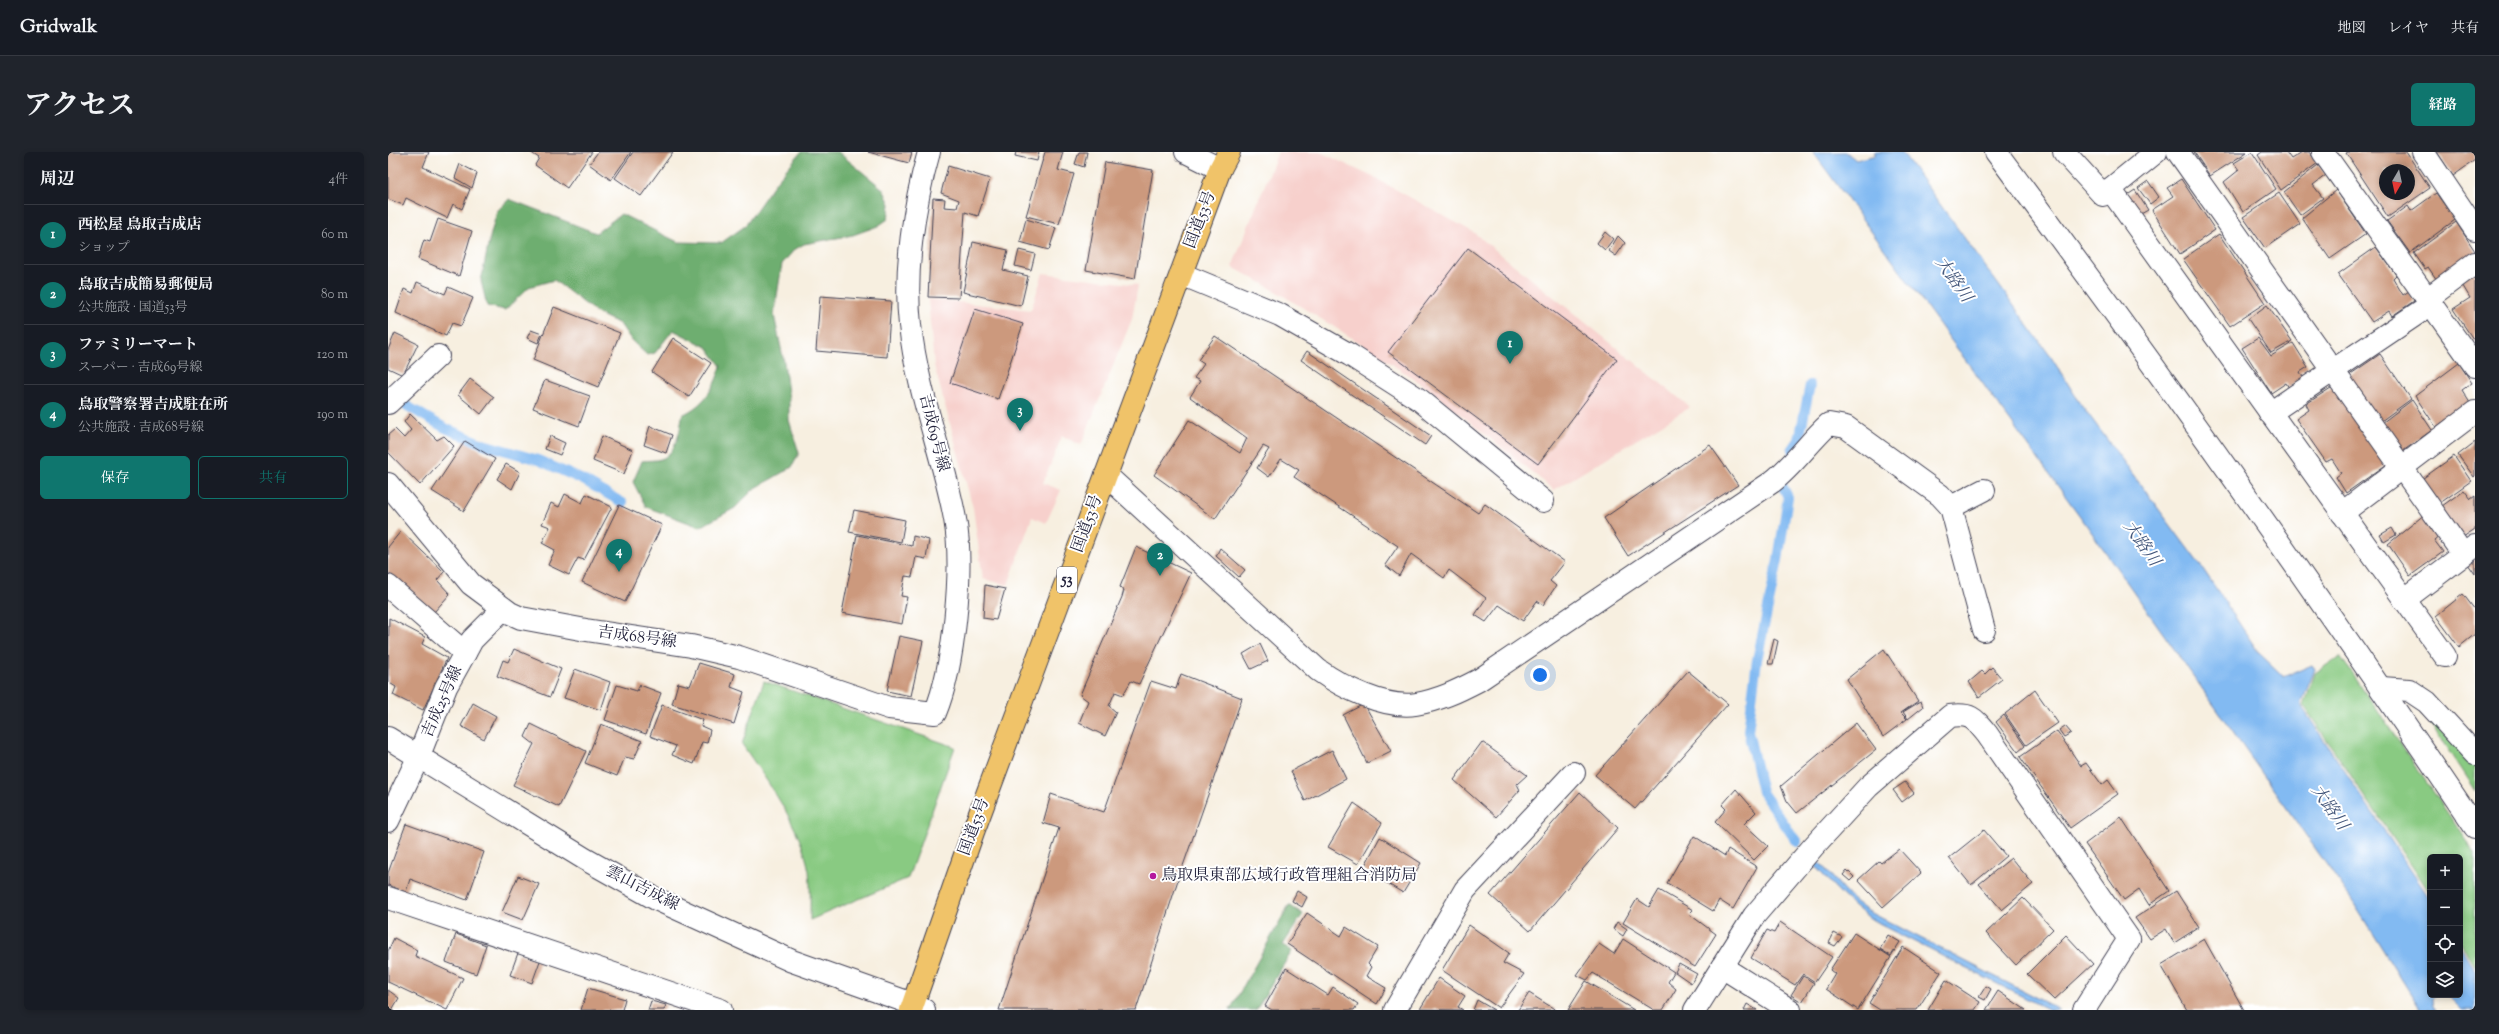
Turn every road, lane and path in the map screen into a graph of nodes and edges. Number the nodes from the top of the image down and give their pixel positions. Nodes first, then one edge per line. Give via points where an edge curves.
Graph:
1 (929, 152) edge
2 (1186, 152) edge
3 (1996, 152) edge
4 (2064, 152) edge
5 (2156, 152) edge
6 (2178, 152) edge
7 (2324, 152) edge
8 (2423, 152) edge
9 (1225, 160) edge
10 (2110, 189) junction
11 (2475, 229) edge
12 (2475, 263) edge
13 (1181, 274) junction
14 (2428, 302) junction
15 (438, 356) dead end
16 (2475, 366) edge
17 (2333, 370) junction
18 (388, 403) edge
19 (2475, 412) edge
20 (2270, 413) junction
21 (2402, 468) junction
22 (1106, 475) junction
23 (388, 484) edge
24 (1984, 490) dead end
25 (1543, 502) dead end
26 (1951, 506) junction
27 (2342, 513) junction
28 (2469, 550) edge
29 (388, 586) edge
30 (2404, 600) junction
31 (503, 609) junction
32 (1984, 630) dead end
33 (465, 653) junction
34 (2446, 656) dead end
35 (2382, 688) junction
36 (935, 713) joint
37 (388, 738) edge
38 (2475, 754) edge
39 (418, 758) junction
40 (1574, 773) dead end
41 (388, 821) edge
42 (2475, 827) edge
43 (388, 898) edge
44 (1722, 967) junction
45 (916, 1008) edge
46 (721, 1010) edge
47 (1395, 1010) edge
48 (1695, 1010) edge
49 (1790, 1010) edge
50 (2084, 1010) edge

1 - 36 street, 吉成69号線 via 920,184 910,254 910,325 922,389 956,520 958,567 954,626 941,698
2 - 9 street
3 - 35 street via 2212,446
4 - 10 street via 2103,195
5 - 10 street
6 - 17 street
7 - 14 street
8 - 11 street
9 - 13 highway, 国道53号 / 53
10 - 20 street
12 - 14 street
13 - 22 highway, 国道53号 / 53
13 - 25 street via 1280,315 1350,355 1420,400
14 - 16 street
14 - 17 street
15 - 18 street
17 - 20 street
17 - 21 street
19 - 21 street
20 - 27 street
21 - 27 street
21 - 28 street
22 - 26 street via 1318,670 1338,684 1361,693 1387,701 1414,704 1453,694 1479,680 1765,487 1797,460 1815,436 1829,424 1846,427 1935,491
22 - 45 highway, 国道53号 / 53 via 973,832
23 - 31 street, 吉成68号線 via 471,584
24 - 26 street
26 - 32 street
27 - 30 street
28 - 30 street
29 - 33 street, 吉成25号線
30 - 34 street
31 - 33 street via 472,640
31 - 36 street, 吉成68号線 via 521,618 691,646 739,657 889,708
33 - 39 street, 吉成25号線 via 446,687
35 - 38 street via 2409,690 2421,698
35 - 42 street
37 - 39 street, 雲山吉成線
39 - 41 street, 吉成25号線
39 - 45 street, 雲山吉成線 via 585,860 656,899 792,961
40 - 47 street via 1465,890
43 - 46 street
44 - 48 street
44 - 49 street
44 - 50 street via 1754,916 1868,787 1950,716 1966,714 1976,720 1988,734 2129,939

